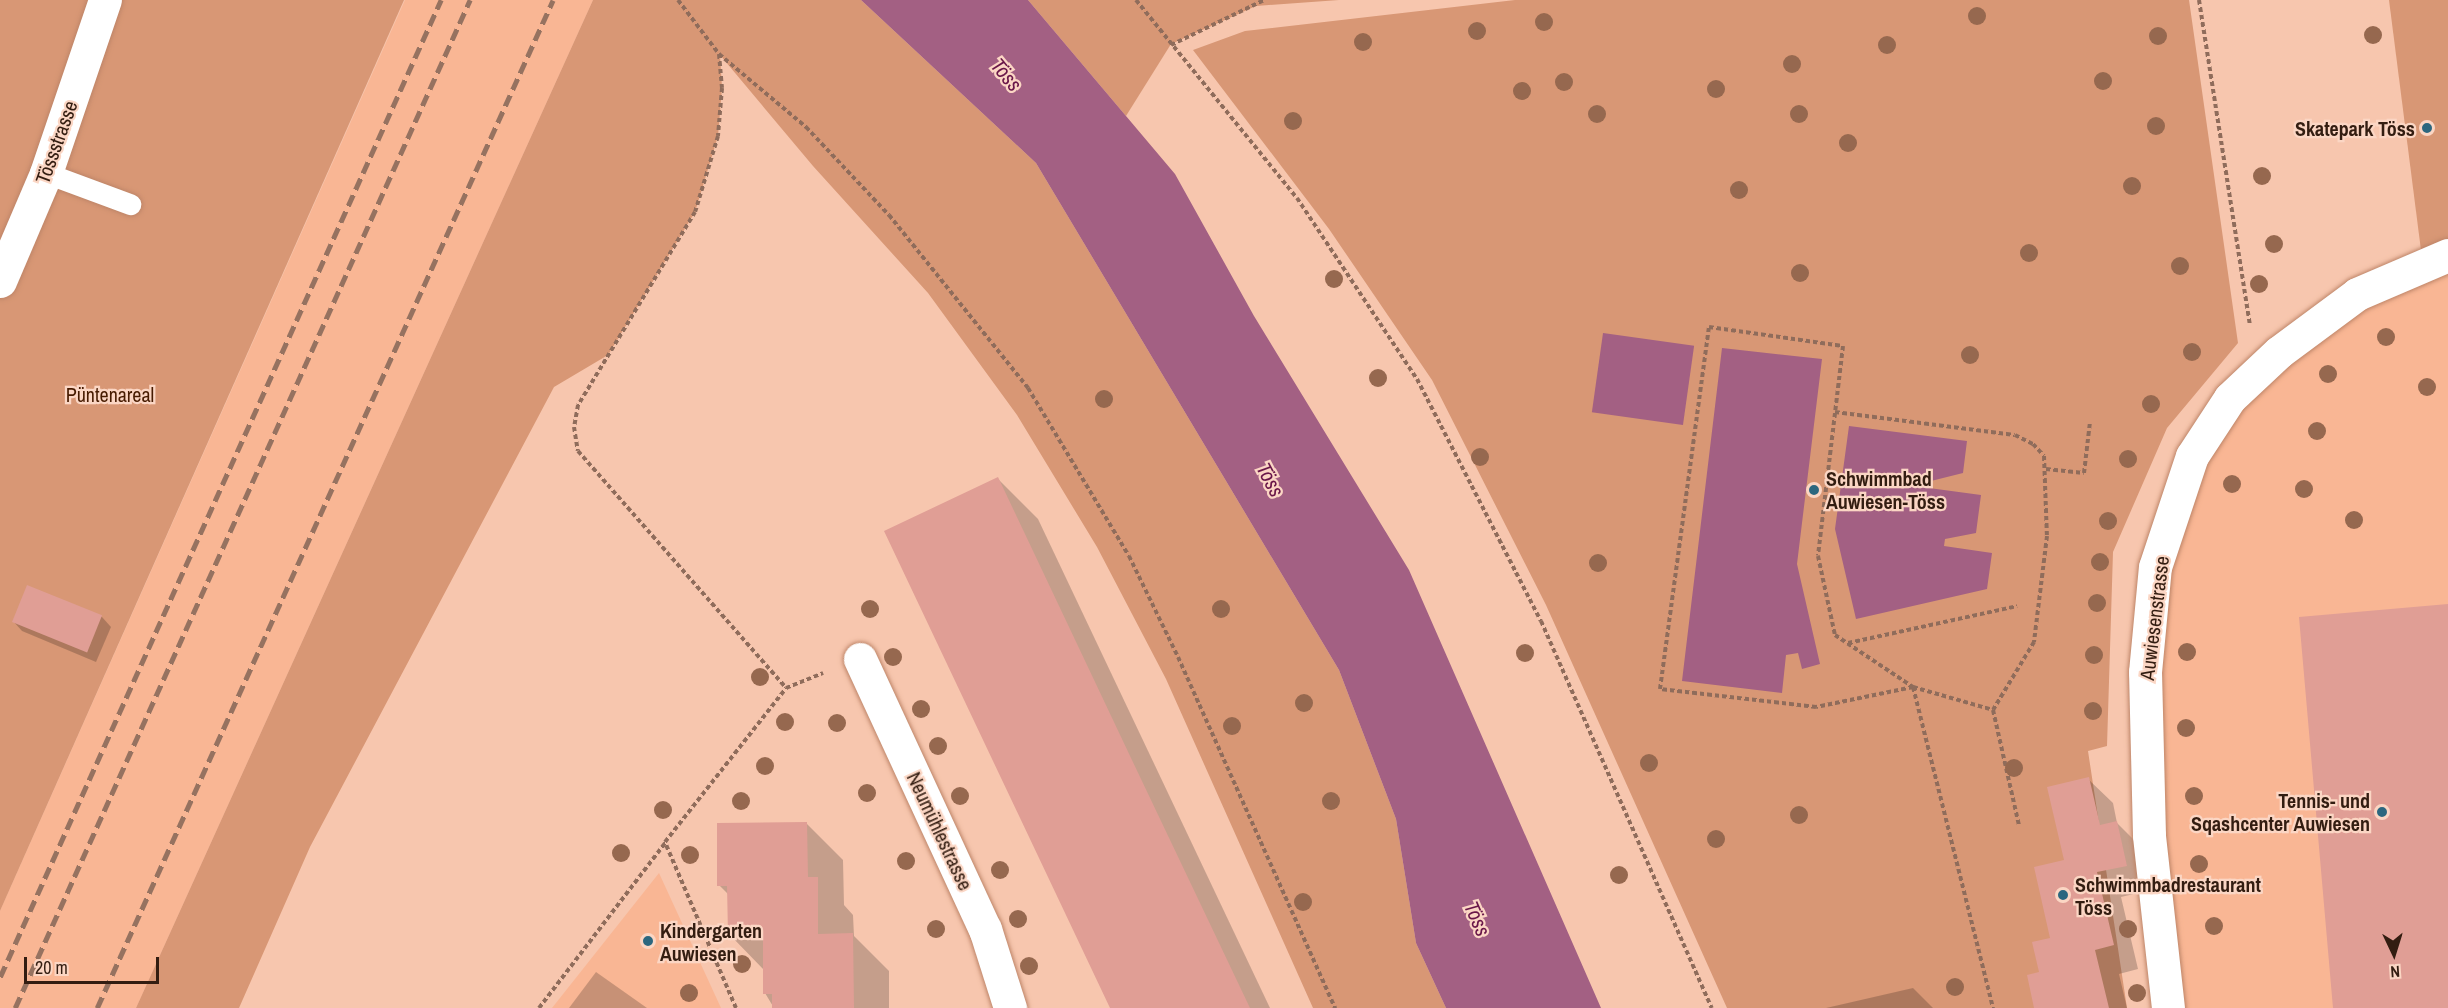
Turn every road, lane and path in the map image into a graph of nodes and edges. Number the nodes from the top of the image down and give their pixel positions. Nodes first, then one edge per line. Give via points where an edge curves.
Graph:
1 (105, 0) edge
2 (678, 0) edge
3 (1137, 0) edge
4 (1264, 0) edge
5 (2199, 0) edge
6 (1171, 45) junction
7 (719, 54) junction
8 (46, 173) junction
9 (130, 204) dead end
10 (2448, 255) edge
11 (0, 281) edge
12 (2279, 352) junction
13 (1835, 412) junction
14 (2090, 422) dead end
15 (2046, 469) junction
16 (2017, 606) dead end
17 (1847, 643) junction
18 (860, 659) joint
19 (1913, 687) junction
20 (786, 688) junction
21 (1993, 710) junction
22 (2019, 825) dead end
23 (665, 842) junction
24 (539, 1008) edge
25 (736, 1008) edge
26 (1010, 1008) edge
27 (1335, 1008) edge
28 (1712, 1008) edge
29 (1993, 1008) edge
30 (2168, 1008) edge

1 - 8 street, Tössstrasse
2 - 7 path
3 - 6 path
4 - 6 path
5 - 12 path via 2249,323
6 - 28 path via 1297,198 1417,379 1541,621
7 - 20 path via 722,88 718,136 695,212 578,405 574,427 578,451
7 - 27 path via 806,127 889,215 1028,388 1095,497 1158,616
8 - 9 lane
8 - 11 street, Tössstrasse
10 - 12 street, Auwiesenstrasse via 2358,294
12 - 30 street, Auwiesenstrasse via 2230,398 2192,456 2156,567 2145,672 2149,835
13 - 15 path via 2015,435 2033,444 2044,456
13 - 17 path via 1818,556 1835,635
13 - 19 path via 1843,346 1709,327 1660,689 1816,707
14 - 15 path via 2084,473
15 - 21 path via 2047,536 2034,642
16 - 17 path
17 - 19 path
18 - 20 path
18 - 26 street, Neumühlestrasse via 985,929
19 - 21 path
19 - 29 path
20 - 23 path
21 - 22 path
23 - 24 path
23 - 25 path

